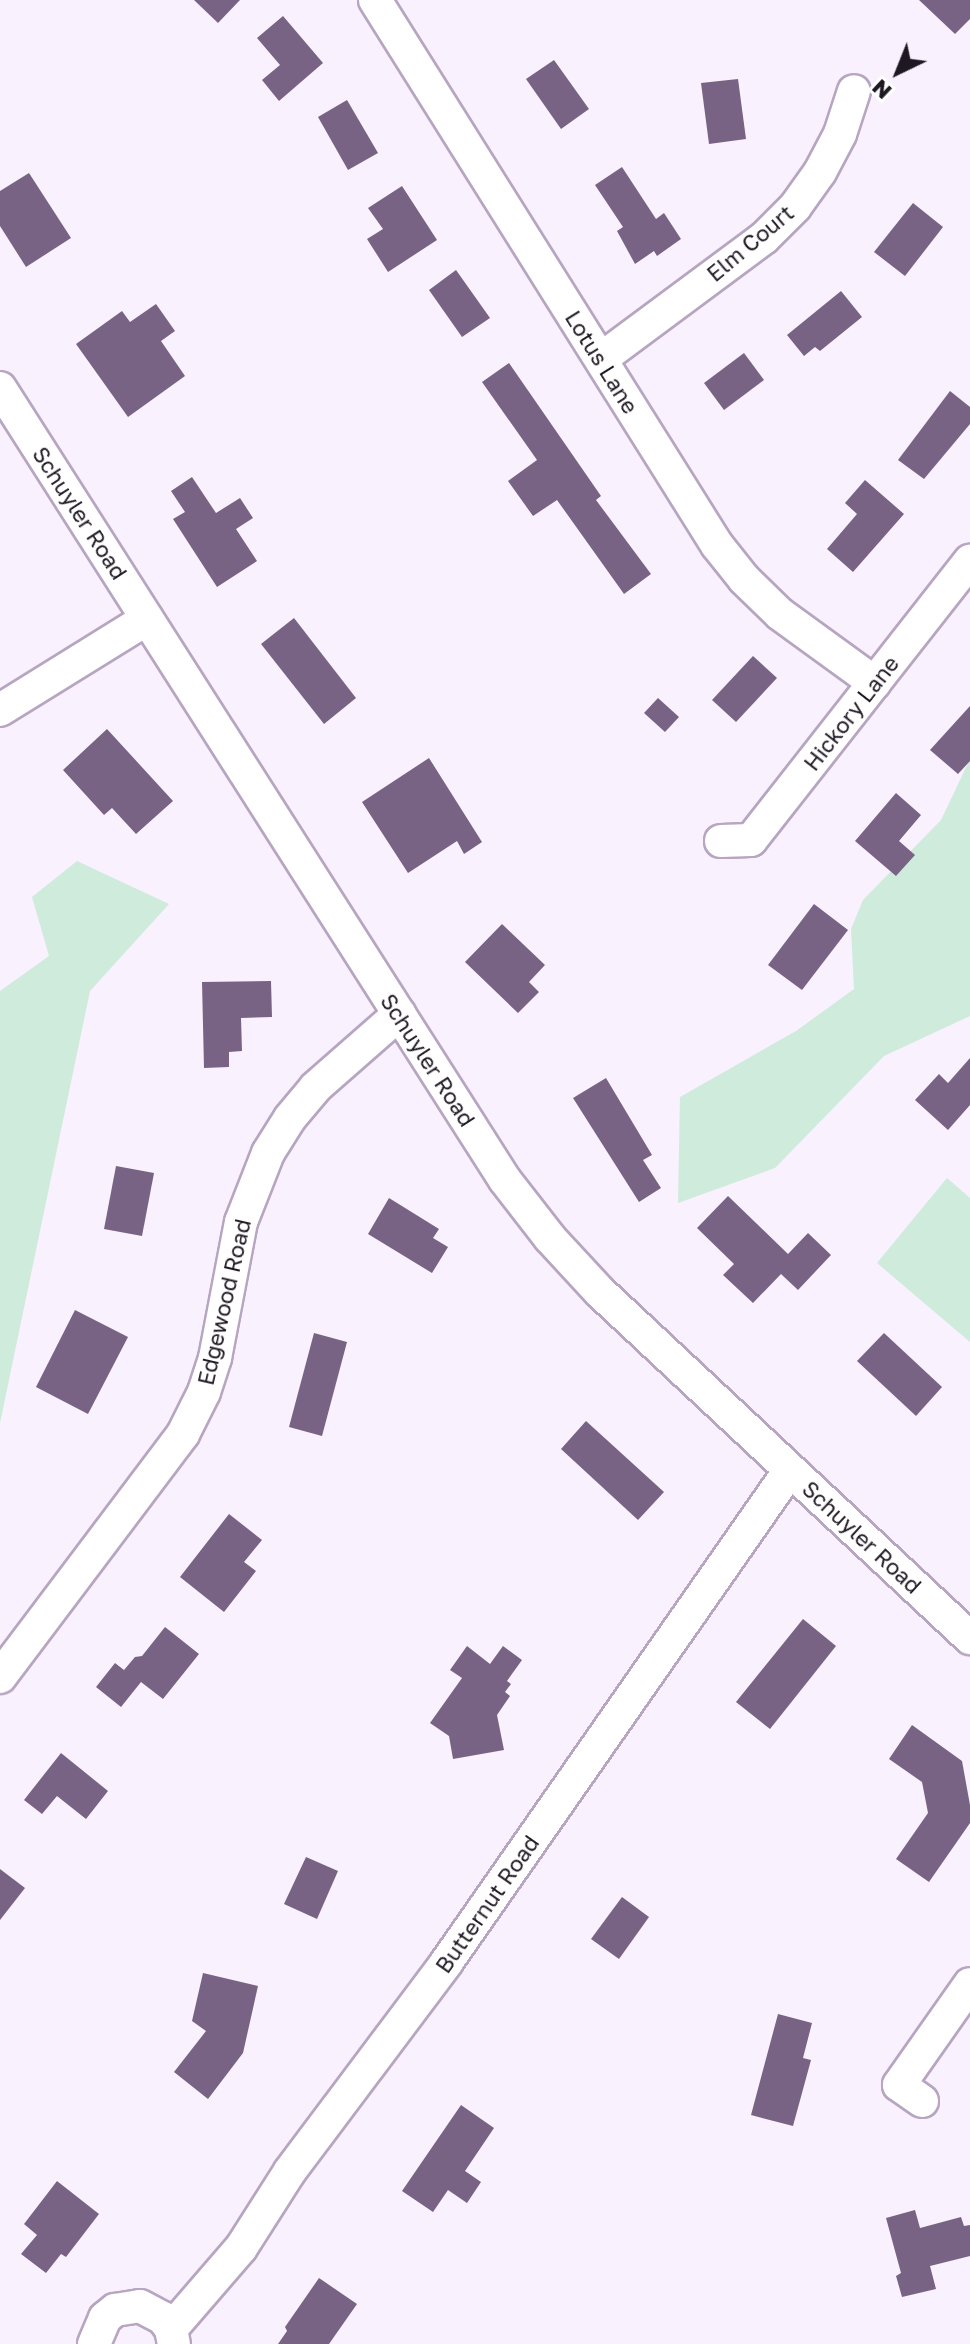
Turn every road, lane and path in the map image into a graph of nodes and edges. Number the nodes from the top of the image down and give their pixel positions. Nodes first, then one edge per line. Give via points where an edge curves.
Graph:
1 (375, 0) edge
2 (854, 91) dead end
3 (601, 359) junction
4 (0, 388) edge
5 (970, 561) edge
6 (147, 619) junction
7 (875, 683) junction
8 (0, 710) edge
9 (721, 841) dead end
10 (399, 1014) junction
11 (790, 1470) junction
12 (970, 1638) edge
13 (0, 1677) edge
14 (970, 1984) edge
15 (922, 2101) dead end
16 (172, 2336) edge
17 (94, 2344) edge

1 - 3 street, Lotus Lane
2 - 3 street, Elm Court via 840,134 795,207 764,238
3 - 7 street, Lotus Lane via 717,545 744,579 780,614
4 - 6 street, Schuyler Road
5 - 7 street, Hickory Lane
6 - 8 street
6 - 10 street, Schuyler Road
7 - 9 street, Hickory Lane via 751,840
10 - 11 street, Schuyler Road via 505,1180 550,1238 600,1292
10 - 13 street, Edgewood Road via 316,1087 268,1153 241,1222 215,1358 183,1434
11 - 12 street, Schuyler Road
11 - 16 street, Butternut Road via 446,1963
14 - 15 street via 899,2085
16 - 17 street, Butternut Road via 152,2310 127,2306 105,2318

